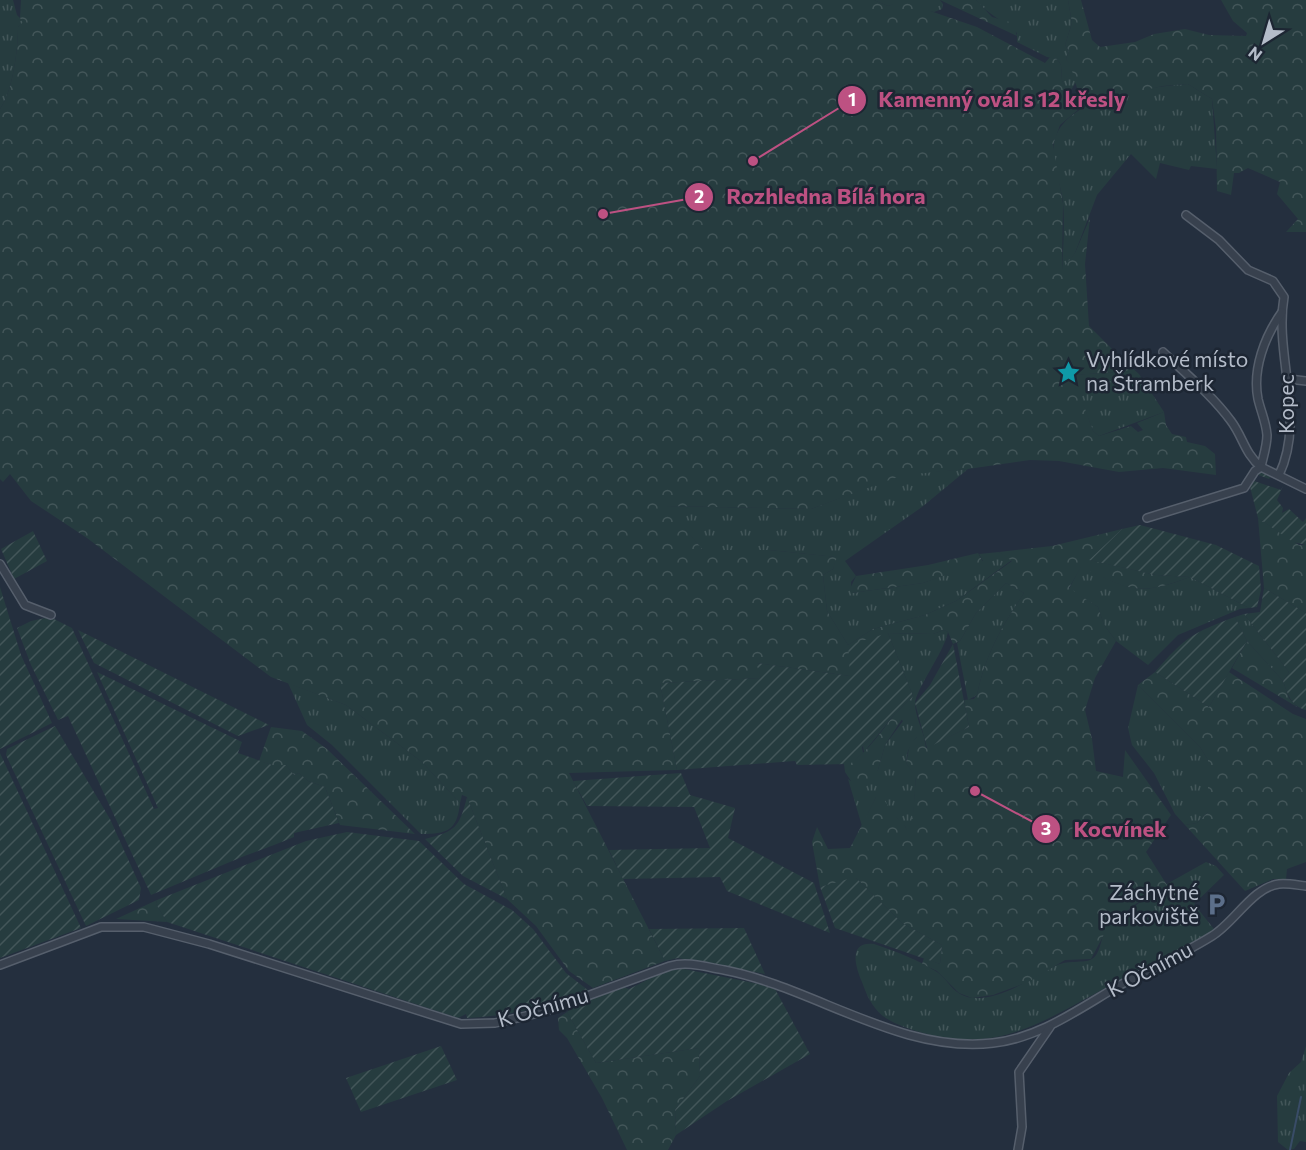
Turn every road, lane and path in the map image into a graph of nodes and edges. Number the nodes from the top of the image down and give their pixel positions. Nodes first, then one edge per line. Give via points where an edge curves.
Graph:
1 (1186, 214) dead end
2 (1282, 312) junction
3 (1163, 352) dead end
4 (1289, 379) junction
5 (1306, 381) edge
6 (1260, 467) junction
7 (1279, 476) junction
8 (1306, 489) edge
9 (1148, 518) dead end
10 (0, 564) edge
11 (51, 615) dead end
12 (1306, 886) edge
13 (0, 965) edge
14 (1052, 1025) junction
15 (1018, 1150) edge

1 - 2 street, Kopec via 1248,270 1273,281 1284,297
2 - 4 street, Kopec
2 - 6 street, Kopec via 1268,332 1260,360 1258,397 1267,438
3 - 6 street via 1217,404 1233,424 1250,458
4 - 5 street
4 - 7 street, Kopec via 1287,453
6 - 7 street
6 - 9 street, Kopec via 1244,488
7 - 8 street
10 - 11 street via 25,605
12 - 14 street, K Očnímu via 1272,885 1214,935
13 - 14 street, K Očnímu via 96,929 131,926 208,944 460,1024 495,1023 543,1012 688,963 782,985 857,1017 938,1041 995,1043
14 - 15 street, K Očnímu via 1019,1072 1022,1127

